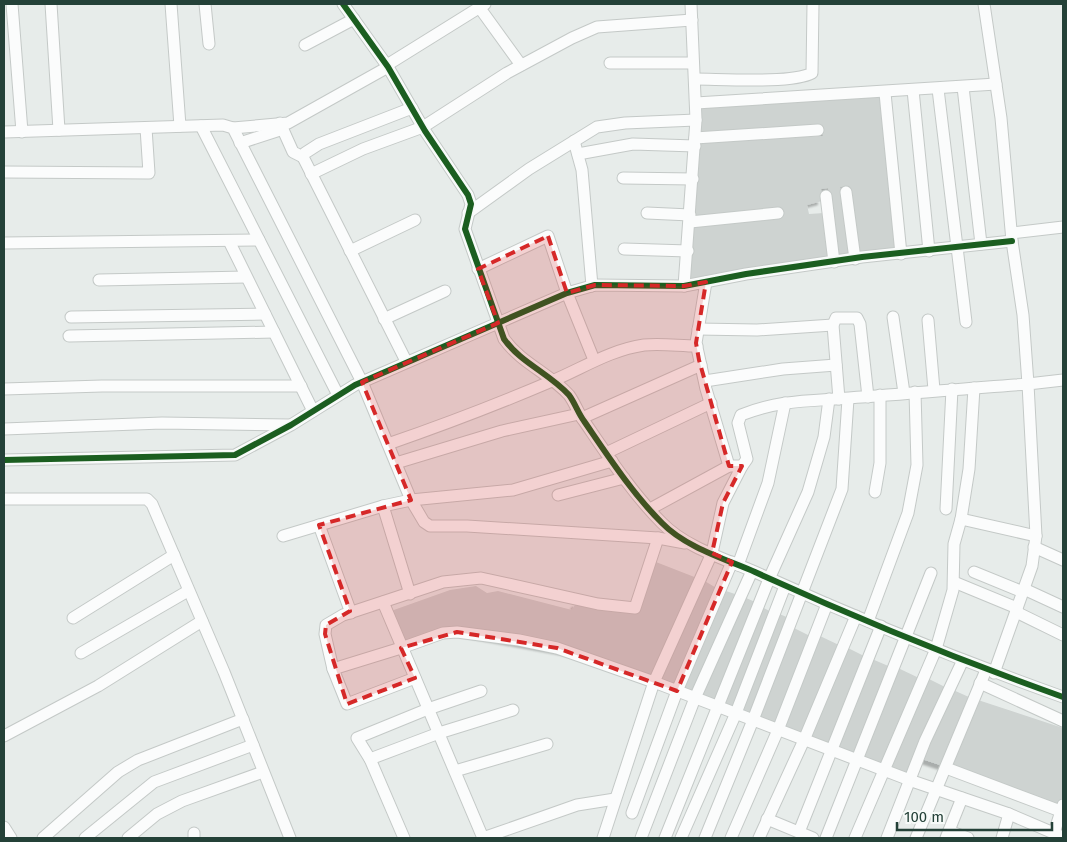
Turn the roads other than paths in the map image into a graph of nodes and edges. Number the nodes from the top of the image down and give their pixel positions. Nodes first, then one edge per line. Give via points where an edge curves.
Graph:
1 (12, 4) edge
2 (51, 4) edge
3 (171, 4) edge
4 (205, 4) edge
5 (343, 4) edge
6 (691, 4) edge
7 (813, 4) edge
8 (984, 4) edge
9 (482, 5) edge
10 (354, 19) junction
11 (692, 20) junction
12 (209, 44) dead end
13 (305, 45) dead end
14 (610, 62) dead end
15 (693, 63) junction
16 (521, 65) junction
17 (388, 66) junction
18 (695, 79) junction
19 (996, 84) junction
20 (963, 86) junction
21 (938, 89) junction
22 (913, 90) junction
23 (885, 93) junction
24 (696, 104) junction
25 (412, 108) junction
26 (696, 120) junction
27 (180, 126) junction
28 (201, 126) junction
29 (282, 126) junction
30 (423, 127) junction
31 (146, 128) junction
32 (233, 128) junction
33 (59, 130) junction
34 (818, 130) dead end
35 (4, 132) edge
36 (22, 132) junction
37 (574, 141) junction
38 (695, 142) junction
39 (240, 143) junction
40 (578, 154) junction
41 (302, 158) junction
42 (4, 172) edge
43 (311, 174) junction
44 (623, 178) dead end
45 (693, 179) junction
46 (846, 192) dead end
47 (826, 196) dead end
48 (468, 213) junction
49 (647, 213) dead end
50 (778, 213) dead end
51 (690, 218) junction
52 (415, 220) dead end
53 (1063, 227) edge
54 (1012, 237) junction
55 (259, 240) junction
56 (228, 241) junction
57 (4, 243) edge
58 (981, 244) junction
59 (957, 248) junction
60 (624, 249) dead end
61 (350, 251) junction
62 (688, 251) junction
63 (929, 251) junction
64 (902, 254) junction
65 (855, 259) junction
66 (834, 262) junction
67 (478, 269) junction
68 (246, 277) junction
69 (99, 280) dead end
70 (706, 282) junction
71 (592, 286) junction
72 (684, 286) junction
73 (445, 291) dead end
74 (567, 293) junction
75 (265, 314) junction
76 (894, 316) dead end
77 (71, 317) dead end
78 (384, 319) junction
79 (928, 320) dead end
80 (966, 322) dead end
81 (498, 323) junction
82 (833, 325) junction
83 (698, 329) junction
84 (274, 332) junction
85 (69, 336) dead end
86 (697, 346) junction
87 (594, 360) junction
88 (406, 361) junction
89 (701, 365) junction
90 (836, 365) junction
91 (553, 380) junction
92 (1063, 380) edge
93 (704, 381) junction
94 (362, 382) junction
95 (1028, 384) junction
96 (301, 386) junction
97 (974, 388) junction
98 (4, 389) edge
99 (952, 389) junction
100 (934, 390) junction
101 (909, 393) junction
102 (338, 395) junction
103 (874, 396) junction
104 (838, 399) junction
105 (711, 403) junction
106 (785, 403) junction
107 (313, 411) junction
108 (580, 416) junction
109 (291, 425) junction
110 (4, 429) edge
111 (388, 444) junction
112 (609, 457) junction
113 (4, 460) edge
114 (396, 464) junction
115 (729, 466) junction
116 (742, 466) junction
117 (624, 478) junction
118 (875, 492) dead end
119 (558, 495) dead end
120 (4, 499) edge
121 (411, 500) junction
122 (383, 506) junction
123 (650, 509) junction
124 (946, 509) dead end
125 (961, 518) junction
126 (319, 525) junction
127 (283, 536) dead end
128 (658, 538) junction
129 (1035, 542) junction
130 (695, 545) junction
131 (712, 553) junction
132 (174, 555) junction
133 (1063, 560) edge
134 (735, 563) junction
135 (752, 571) junction
136 (974, 572) dead end
137 (931, 573) dead end
138 (768, 578) junction
139 (954, 582) junction
140 (785, 586) junction
141 (188, 590) junction
142 (1023, 591) junction
143 (801, 593) junction
144 (410, 594) junction
145 (383, 602) junction
146 (828, 604) junction
147 (1063, 607) edge
148 (1016, 610) junction
149 (351, 613) junction
150 (856, 616) junction
151 (73, 618) dead end
152 (202, 621) junction
153 (868, 621) junction
154 (881, 626) junction
155 (1063, 635) edge
156 (907, 637) junction
157 (401, 648) junction
158 (936, 649) junction
159 (81, 653) dead end
160 (963, 660) junction
161 (333, 669) junction
162 (990, 671) junction
163 (414, 678) junction
164 (654, 682) junction
165 (980, 683) junction
166 (480, 691) dead end
167 (677, 691) junction
168 (1063, 697) edge
169 (695, 698) junction
170 (717, 706) junction
171 (428, 709) junction
172 (513, 710) dead end
173 (736, 713) junction
174 (243, 720) junction
175 (754, 720) junction
176 (1063, 721) edge
177 (778, 730) junction
178 (439, 734) junction
179 (4, 736) edge
180 (804, 740) junction
181 (547, 744) dead end
182 (253, 745) junction
183 (830, 750) junction
184 (370, 760) junction
185 (858, 760) junction
186 (946, 768) junction
187 (883, 770) junction
188 (455, 771) junction
189 (263, 772) junction
190 (910, 780) junction
191 (937, 789) junction
192 (962, 798) junction
193 (615, 799) junction
194 (1063, 810) edge
195 (632, 813) dead end
196 (1009, 814) junction
197 (768, 820) junction
198 (4, 827) edge
199 (799, 832) junction
200 (948, 834) edge
201 (1059, 835) edge
202 (10, 838) edge
203 (43, 838) edge
204 (85, 838) edge
205 (128, 838) edge
206 (290, 838) edge
207 (404, 838) edge
208 (483, 838) edge
209 (603, 838) edge
210 (641, 838) edge
211 (665, 838) edge
212 (681, 838) edge
213 (705, 838) edge
214 (731, 838) edge
215 (759, 838) edge
216 (813, 838) edge
217 (826, 838) edge
218 (855, 838) edge
219 (887, 838) edge
220 (916, 838) edge
221 (968, 838) edge
222 (1002, 838) edge

1 - 36 street
2 - 33 street
3 - 27 street
4 - 12 street
5 - 10 street
6 - 11 street
7 - 18 street via 812,73 786,78
8 - 19 street
9 - 16 street
9 - 17 street
10 - 13 street
10 - 17 street
11 - 15 street
11 - 16 street via 597,27
14 - 15 street
15 - 18 street
16 - 30 street
17 - 25 street
17 - 29 street
18 - 24 street
19 - 20 street
19 - 54 street
20 - 21 street
20 - 58 street
21 - 22 street
21 - 59 street
22 - 23 street
22 - 63 street
23 - 24 street
23 - 64 street
24 - 26 street
25 - 30 street
25 - 41 street via 318,144 305,152
26 - 37 street via 607,124
26 - 38 street
27 - 28 street
27 - 31 street
28 - 32 street
28 - 55 street
29 - 32 street
29 - 39 street
29 - 41 street via 293,152
30 - 43 street via 363,149
30 - 48 street via 468,195 471,204
31 - 33 street
31 - 42 street via 149,173
32 - 39 street
33 - 36 street
34 - 38 street
35 - 36 street
37 - 40 street
37 - 48 street
38 - 40 street via 633,144
38 - 45 street
39 - 94 street
40 - 71 street
41 - 43 street
43 - 61 street
44 - 45 street
45 - 51 street
46 - 65 street
47 - 66 street
48 - 67 street via 465,229
49 - 51 street
50 - 51 street
51 - 62 street
52 - 61 street
53 - 54 street
54 - 58 street
54 - 95 street via 1024,316
55 - 56 street
55 - 102 street
56 - 57 street
56 - 68 street
58 - 59 street
59 - 63 street
59 - 80 street
60 - 62 street
61 - 78 street
62 - 72 street
63 - 64 street
64 - 65 street
65 - 66 street
66 - 70 street
67 - 74 street via 548,236
67 - 81 street
68 - 69 street
68 - 75 street
70 - 72 street
70 - 83 street
71 - 72 street
71 - 74 street
73 - 78 street
74 - 81 street
74 - 87 street
75 - 77 street
75 - 84 street
76 - 101 street
78 - 88 street
79 - 100 street
81 - 88 street
81 - 91 street via 512,351
82 - 83 street via 757,330
82 - 90 street
82 - 103 street via 836,318 857,318
83 - 86 street
84 - 85 street
84 - 96 street
86 - 87 street via 645,345
86 - 89 street
87 - 91 street
88 - 94 street
89 - 93 street
89 - 108 street
90 - 93 street
90 - 104 street
91 - 108 street via 571,398
91 - 111 street via 448,424
92 - 95 street
93 - 105 street
94 - 102 street
94 - 111 street
95 - 97 street
95 - 129 street
96 - 98 street
96 - 107 street
97 - 99 street
97 - 125 street via 969,469
99 - 100 street
99 - 124 street
100 - 101 street
101 - 103 street
101 - 153 street via 917,465 908,513
102 - 107 street
103 - 104 street
103 - 118 street via 880,463
104 - 106 street
104 - 138 street via 808,492
104 - 143 street via 842,489
105 - 112 street
105 - 115 street
106 - 116 street via 741,415 738,423 747,459
106 - 134 street via 768,483
107 - 109 street
108 - 112 street
108 - 114 street via 502,431
109 - 110 street via 162,423
109 - 113 street via 236,455
111 - 114 street
112 - 117 street
112 - 121 street via 513,490
114 - 121 street
115 - 116 street
115 - 123 street
116 - 131 street via 723,503
117 - 119 street
117 - 123 street
120 - 132 street via 147,499 156,511
121 - 122 street
121 - 128 street via 430,526
122 - 126 street
122 - 144 street
123 - 130 street via 663,524
125 - 129 street
125 - 139 street via 954,544
126 - 127 street
126 - 149 street
128 - 130 street
128 - 144 street via 635,608 598,604 481,578 443,582
129 - 133 street
129 - 142 street via 1032,566
130 - 131 street
131 - 134 street
131 - 164 street
132 - 141 street
132 - 151 street
134 - 135 street
134 - 167 street
135 - 138 street
135 - 169 street
136 - 142 street
137 - 156 street
138 - 140 street
138 - 170 street
139 - 148 street
139 - 158 street
140 - 143 street
140 - 173 street
141 - 152 street
141 - 159 street
142 - 147 street
142 - 148 street
143 - 146 street
143 - 175 street
144 - 145 street
145 - 149 street
145 - 157 street
146 - 150 street
146 - 177 street
148 - 155 street
148 - 162 street
149 - 161 street via 326,626
150 - 153 street
150 - 180 street
152 - 174 street
152 - 179 street via 98,686
153 - 154 street
154 - 156 street
154 - 183 street
156 - 158 street
156 - 185 street
157 - 161 street
157 - 163 street
157 - 164 street via 430,637 457,632 519,640 557,648
158 - 160 street
158 - 187 street
160 - 162 street
160 - 190 street
161 - 163 street via 347,704
162 - 165 street
162 - 168 street
163 - 171 street
164 - 167 street
164 - 193 street
165 - 176 street
165 - 186 street
166 - 171 street
167 - 169 street
167 - 195 street
169 - 170 street
169 - 210 street
170 - 173 street
170 - 211 street
171 - 178 street
171 - 184 street via 357,738
172 - 178 street
173 - 175 street
173 - 212 street
174 - 182 street
174 - 203 street via 138,760 118,772
175 - 177 street
175 - 213 street
177 - 180 street
177 - 214 street
178 - 184 street
178 - 188 street
180 - 183 street
180 - 197 street
181 - 188 street
182 - 189 street
182 - 204 street via 154,782
183 - 185 street
183 - 199 street
184 - 207 street
185 - 187 street
185 - 217 street
186 - 191 street
186 - 194 street
187 - 190 street
187 - 218 street
188 - 208 street
189 - 205 street via 182,801 157,814
189 - 206 street
190 - 191 street
190 - 219 street
191 - 192 street
191 - 220 street
192 - 196 street
192 - 200 street
193 - 208 street via 576,805
193 - 209 street
194 - 201 street
196 - 201 street
196 - 222 street
197 - 199 street
197 - 215 street
198 - 202 street
199 - 216 street
200 - 221 street

